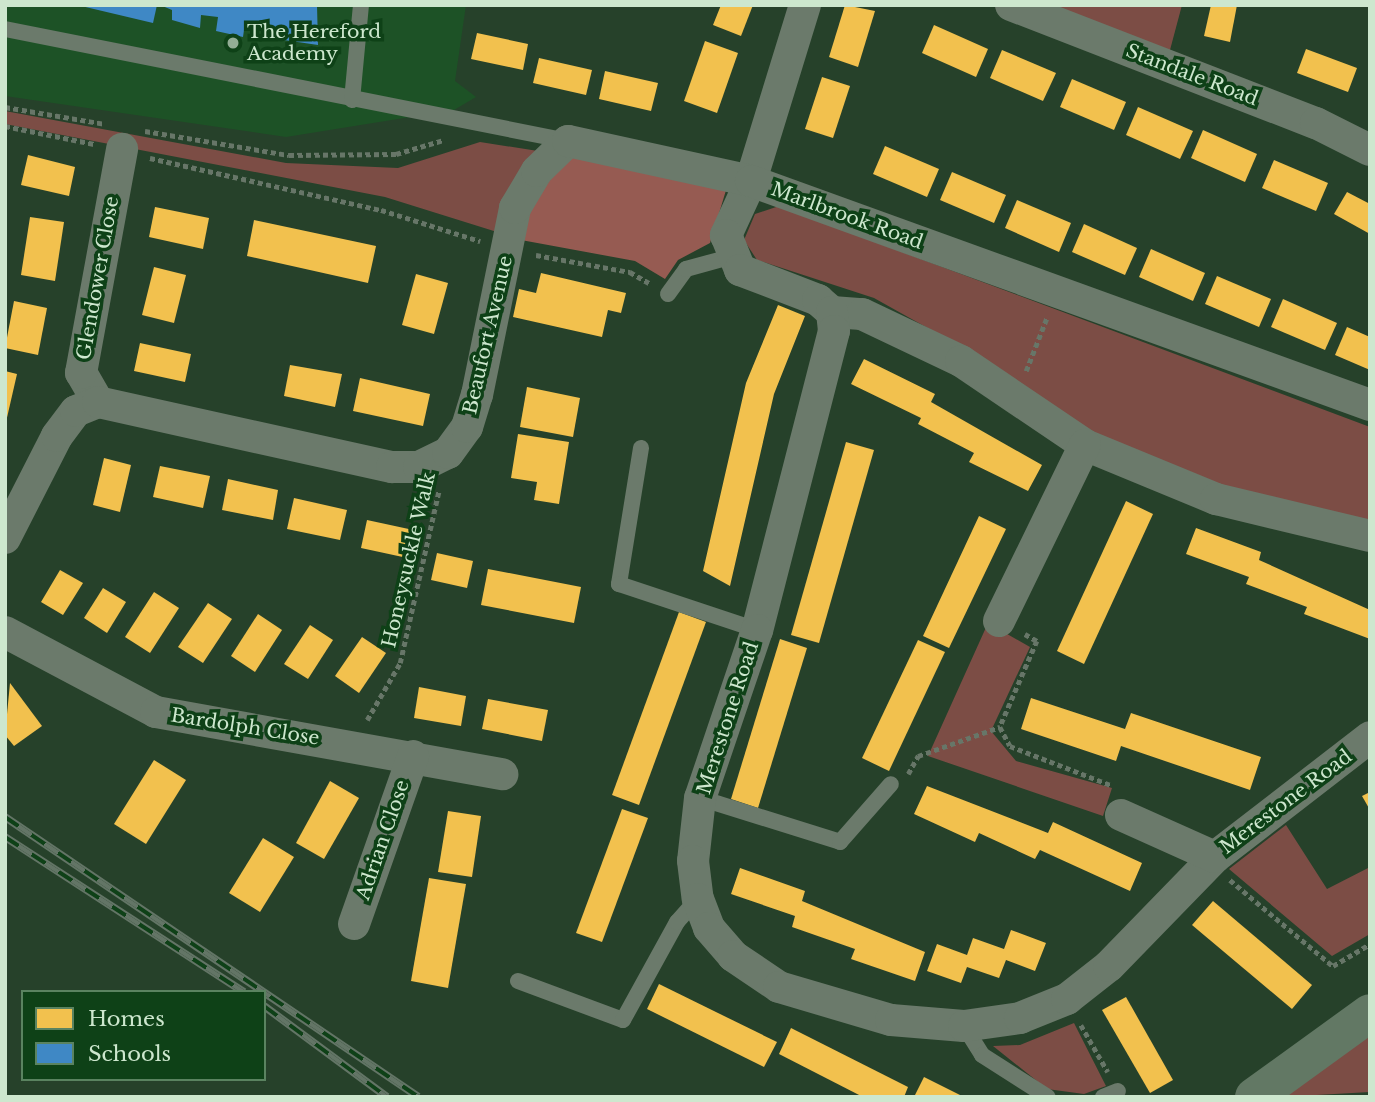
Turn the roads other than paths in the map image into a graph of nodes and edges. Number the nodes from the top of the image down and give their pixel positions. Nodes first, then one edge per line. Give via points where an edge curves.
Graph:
1 (361, 5) edge
2 (805, 5) edge
3 (1012, 5) edge
4 (1047, 12) edge
5 (5, 29) edge
6 (352, 100) junction
7 (125, 135) road end
8 (568, 141) junction
9 (1370, 150) edge
10 (751, 181) junction
11 (730, 257) junction
12 (668, 294) road end
13 (832, 312) junction
14 (98, 402) junction
15 (1370, 405) edge
16 (1085, 445) junction
17 (641, 448) dead end
18 (1370, 536) edge
19 (5, 538) edge
20 (999, 621) road end
21 (757, 630) junction
22 (5, 632) edge
23 (1370, 737) edge
24 (413, 756) junction
25 (502, 774) dead end
26 (891, 784) road end
27 (700, 799) junction
28 (1121, 815) road end
29 (1215, 857) junction
30 (698, 899) junction
31 (354, 924) dead end
32 (519, 981) dead end
33 (1370, 1013) edge
34 (964, 1026) junction
35 (1048, 1097) edge
36 (1254, 1097) edge

1 - 6 lane
2 - 10 street
3 - 4 street, Standale Road
4 - 9 street, Standale Road via 1316,123
5 - 6 lane
6 - 8 lane
7 - 14 street, Glendower Close via 80,373
8 - 10 street
8 - 14 street, Beaufort Avenue via 537,171 515,208 477,395 448,453 419,467 392,467
10 - 11 street, Marlbrook Road via 726,235
10 - 15 street, Marlbrook Road
11 - 12 lane via 686,269
11 - 13 street via 749,275 818,300
13 - 16 street via 874,320 961,361
13 - 21 street, Merestone Road via 834,331
14 - 19 street via 76,411 57,436
16 - 18 street via 1216,499
16 - 20 street
17 - 21 lane via 619,584
21 - 27 street, Merestone Road
22 - 24 street, Bardolph Close via 156,712
23 - 29 street, Merestone Road
24 - 25 street, Bardolph Close
24 - 31 street, Adrian Close
26 - 27 lane via 840,842
27 - 30 street, Merestone Road via 693,861
28 - 29 street
29 - 34 street, Merestone Road via 1109,966 1067,999 1020,1018
30 - 32 lane via 677,922 623,1020
30 - 34 street, Merestone Road via 709,928 733,956 779,987 891,1020
33 - 36 highway
34 - 35 lane via 982,1055

